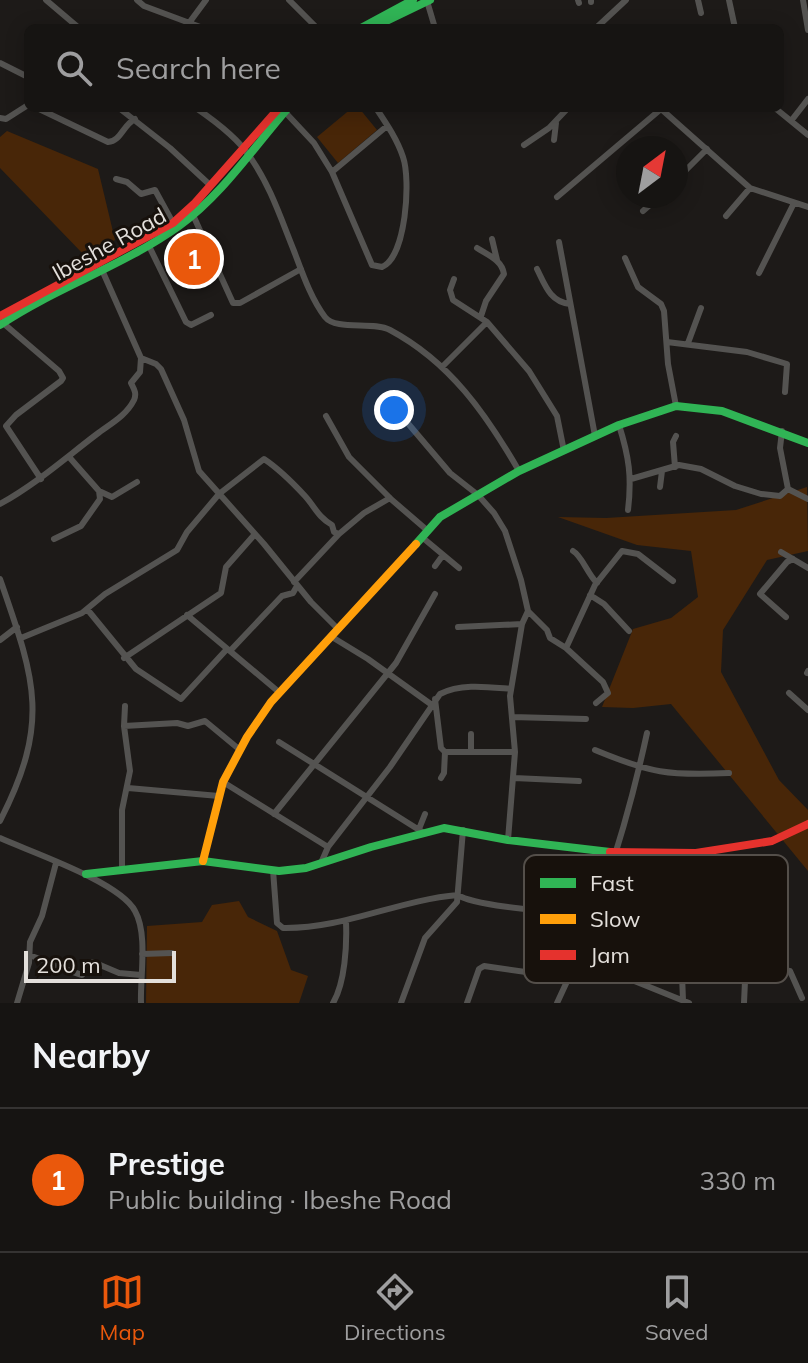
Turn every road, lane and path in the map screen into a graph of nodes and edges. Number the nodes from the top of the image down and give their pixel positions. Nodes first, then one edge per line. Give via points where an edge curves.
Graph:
1 (46, 0) edge
2 (137, 0) edge
3 (206, 0) edge
4 (413, 0) edge
5 (626, 0) edge
6 (698, 0) edge
7 (729, 0) edge
8 (803, 0) edge
9 (292, 1) edge
10 (428, 1) edge
11 (701, 13) dead end
12 (189, 23) joint
13 (74, 24) edge
14 (313, 24) edge
15 (368, 24) edge
16 (380, 24) edge
17 (434, 24) edge
18 (600, 24) edge
19 (734, 24) edge
20 (808, 30) edge
21 (0, 63) edge
22 (24, 75) edge
23 (808, 99) edge
24 (24, 108) edge
25 (45, 112) edge
26 (125, 112) edge
27 (201, 112) edge
28 (281, 112) edge
29 (287, 112) edge
30 (378, 112) edge
31 (564, 112) edge
32 (655, 112) edge
33 (665, 112) edge
34 (780, 112) edge
35 (0, 118) edge
36 (135, 119) junction
37 (557, 120) junction
38 (791, 121) junction
39 (387, 126) junction
40 (808, 135) edge
41 (554, 140) dead end
42 (524, 145) dead end
43 (707, 149) junction
44 (246, 152) junction
45 (688, 168) edge
46 (332, 172) junction
47 (116, 179) dead end
48 (210, 185) junction
49 (750, 188) junction
50 (557, 197) dead end
51 (794, 203) junction
52 (808, 207) edge
53 (646, 208) edge
54 (643, 211) dead end
55 (193, 215) junction
56 (726, 216) dead end
57 (173, 223) junction
58 (492, 239) dead end
59 (559, 242) dead end
60 (149, 246) junction
61 (477, 248) dead end
62 (625, 258) dead end
63 (497, 260) junction
64 (301, 269) junction
65 (537, 269) dead end
66 (102, 270) junction
67 (759, 273) dead end
68 (454, 279) dead end
69 (570, 304) junction
70 (701, 308) dead end
71 (211, 315) dead end
72 (481, 316) junction
73 (1, 321) edge
74 (487, 322) junction
75 (667, 342) junction
76 (688, 343) junction
77 (141, 358) junction
78 (443, 366) junction
79 (785, 392) dead end
80 (389, 401) dead end
81 (676, 406) junction
82 (326, 416) dead end
83 (619, 425) junction
84 (782, 431) junction
85 (595, 436) junction
86 (676, 436) dead end
87 (808, 443) edge
88 (564, 451) junction
89 (70, 458) junction
90 (675, 467) junction
91 (519, 471) junction
92 (662, 471) junction
93 (41, 479) junction
94 (631, 479) junction
95 (137, 482) dead end
96 (660, 487) dead end
97 (788, 489) junction
98 (99, 491) junction
99 (219, 494) junction
100 (478, 495) junction
101 (390, 498) junction
102 (808, 499) edge
103 (0, 504) edge
104 (628, 510) dead end
105 (255, 534) junction
106 (339, 534) junction
107 (425, 535) junction
108 (54, 539) dead end
109 (573, 551) dead end
110 (781, 552) dead end
111 (443, 555) junction
112 (793, 559) junction
113 (435, 566) dead end
114 (459, 568) dead end
115 (808, 568) edge
116 (0, 579) edge
117 (673, 581) dead end
118 (597, 583) junction
119 (295, 584) junction
120 (435, 594) dead end
121 (590, 595) junction
122 (87, 609) junction
123 (528, 611) junction
124 (187, 615) junction
125 (786, 617) dead end
126 (522, 624) junction
127 (17, 627) junction
128 (458, 627) dead end
129 (629, 631) dead end
130 (335, 633) junction
131 (21, 638) junction
132 (0, 640) edge
133 (566, 648) junction
134 (228, 650) junction
135 (124, 658) junction
136 (385, 674) junction
137 (511, 689) junction
138 (280, 693) junction
139 (789, 693) dead end
140 (434, 702) junction
141 (596, 703) dead end
142 (125, 706) dead end
143 (808, 710) edge
144 (512, 717) junction
145 (586, 719) dead end
146 (124, 726) junction
147 (647, 733) dead end
148 (471, 734) dead end
149 (279, 742) dead end
150 (240, 750) junction
151 (595, 750) dead end
152 (471, 751) junction
153 (445, 752) junction
154 (515, 752) junction
155 (314, 765) junction
156 (639, 768) junction
157 (729, 773) dead end
158 (441, 778) dead end
159 (514, 778) junction
160 (579, 781) dead end
161 (223, 782) junction
162 (128, 788) junction
163 (219, 796) junction
164 (365, 798) junction
165 (274, 814) junction
166 (425, 814) dead end
167 (0, 821) edge
168 (808, 824) edge
169 (463, 830) junction
170 (422, 831) junction
171 (0, 838) edge
172 (508, 840) junction
173 (328, 847) junction
174 (615, 853) junction
175 (696, 853) joint
176 (203, 861) junction
177 (56, 863) junction
178 (321, 863) junction
179 (122, 868) junction
180 (273, 870) junction
181 (86, 874) junction
182 (458, 895) junction
183 (524, 907) edge
184 (346, 922) junction
185 (172, 953) dead end
186 (142, 954) junction
187 (29, 955) junction
188 (788, 971) edge
189 (524, 972) edge
190 (141, 975) junction
191 (566, 983) edge
192 (639, 983) edge
193 (745, 983) edge
194 (802, 998) dead end
195 (686, 1002) edge
196 (17, 1003) edge
197 (141, 1003) edge
198 (333, 1003) edge
199 (401, 1003) edge
200 (467, 1003) edge
201 (557, 1003) edge
202 (744, 1003) edge

1 - 13 street
2 - 12 street
3 - 12 street
4 - 15 street
5 - 18 street
6 - 11 street
7 - 19 street
8 - 20 street
9 - 14 street
10 - 16 street
10 - 17 street
21 - 22 street
23 - 38 street
24 - 35 street
25 - 36 street via 108,142
26 - 36 street
27 - 44 street
28 - 44 street, Ibeshe Road
29 - 46 street
30 - 39 street
31 - 37 street
32 - 50 street
33 - 43 street
34 - 38 street
36 - 48 street
37 - 41 street
37 - 42 street
38 - 40 street
39 - 46 street
39 - 46 street via 404,157 408,190 402,227 387,265 372,265
43 - 45 street
43 - 49 street
44 - 48 street, Ibeshe Road
44 - 55 street, Ibeshe Road
44 - 64 street
47 - 57 street via 141,194 155,190
48 - 57 street, Ibeshe Road
49 - 51 street
49 - 56 street
51 - 52 street
51 - 67 street
53 - 54 street
55 - 60 street, Ibeshe Road
55 - 64 street via 233,303
57 - 73 street, Ibeshe Road
58 - 63 street
59 - 69 street
60 - 66 street, Ibeshe Road
60 - 71 street via 186,322 191,325
61 - 63 street
62 - 75 street via 642,291 661,304
63 - 72 street via 504,274
64 - 78 street via 329,321 389,330
65 - 69 street via 549,294
66 - 73 street, Ibeshe Road
66 - 77 street
68 - 72 street via 453,300
69 - 85 street
70 - 76 street
72 - 74 street
73 - 93 street via 63,378 6,426
74 - 78 street
74 - 88 street via 529,371 557,416
75 - 76 street
75 - 81 street
76 - 79 street via 787,364
77 - 89 street via 140,372 131,383 136,395 131,405
77 - 99 street via 161,369 199,471
78 - 91 street via 485,413
80 - 100 street via 450,473
81 - 83 street
81 - 84 street via 722,411
82 - 101 street via 349,457
83 - 85 street
83 - 94 street
84 - 87 street
84 - 97 street
85 - 88 street
86 - 90 street
88 - 91 street
89 - 93 street
89 - 98 street
90 - 92 street
90 - 97 street via 701,469 761,494 780,496
91 - 100 street
92 - 94 street
92 - 96 street
93 - 103 street
94 - 104 street
95 - 98 street via 112,497
97 - 102 street
98 - 108 street via 87,520
99 - 105 street
99 - 106 street via 264,459
99 - 122 street via 177,550
100 - 107 street via 440,517
100 - 123 street via 505,531
101 - 106 street
101 - 107 street
105 - 119 street
105 - 124 street via 226,567 222,592
106 - 119 street
107 - 111 street
107 - 130 street
109 - 118 street
110 - 112 street
111 - 113 street
111 - 114 street
112 - 115 street
112 - 125 street via 760,594
116 - 127 street
117 - 118 street via 638,554 622,551
118 - 121 street
119 - 130 street
119 - 134 street via 295,592 282,596
120 - 136 street
121 - 129 street
121 - 133 street
122 - 131 street
122 - 135 street
123 - 126 street
123 - 133 street
124 - 134 street
124 - 135 street
126 - 128 street
126 - 137 street
127 - 131 street
127 - 132 street
130 - 136 street
130 - 138 street
131 - 167 street via 33,689 33,725 28,755
133 - 141 street via 608,689
134 - 135 street via 181,699
134 - 138 street
136 - 140 street
136 - 155 street
137 - 140 street via 449,689
137 - 144 street
138 - 150 street
139 - 143 street
140 - 153 street
140 - 164 street
142 - 146 street
144 - 145 street
144 - 154 street
146 - 150 street via 205,721
146 - 162 street
147 - 156 street
148 - 152 street
149 - 155 street
150 - 161 street
151 - 156 street
152 - 153 street
152 - 154 street
153 - 158 street
154 - 159 street
155 - 164 street
155 - 165 street
156 - 157 street via 685,775
156 - 174 street
159 - 160 street
159 - 172 street
161 - 163 street
161 - 165 street
162 - 163 street
162 - 179 street via 122,810
163 - 176 street
164 - 170 street
164 - 173 street
165 - 173 street
166 - 170 street
168 - 175 street via 772,841
169 - 170 street
169 - 172 street
169 - 182 street
170 - 178 street
171 - 177 street
172 - 174 street
173 - 178 street
174 - 175 street
176 - 179 street
176 - 180 street
177 - 181 street
177 - 187 street
178 - 180 street
179 - 181 street
180 - 184 street via 279,926 308,929
181 - 186 street via 135,910
182 - 183 street
182 - 184 street
182 - 199 street via 425,938
184 - 198 street via 339,993
185 - 186 street
186 - 190 street
187 - 190 street via 78,975 93,962
187 - 196 street
188 - 194 street
189 - 200 street via 484,966
190 - 197 street
191 - 201 street
192 - 195 street
193 - 202 street

